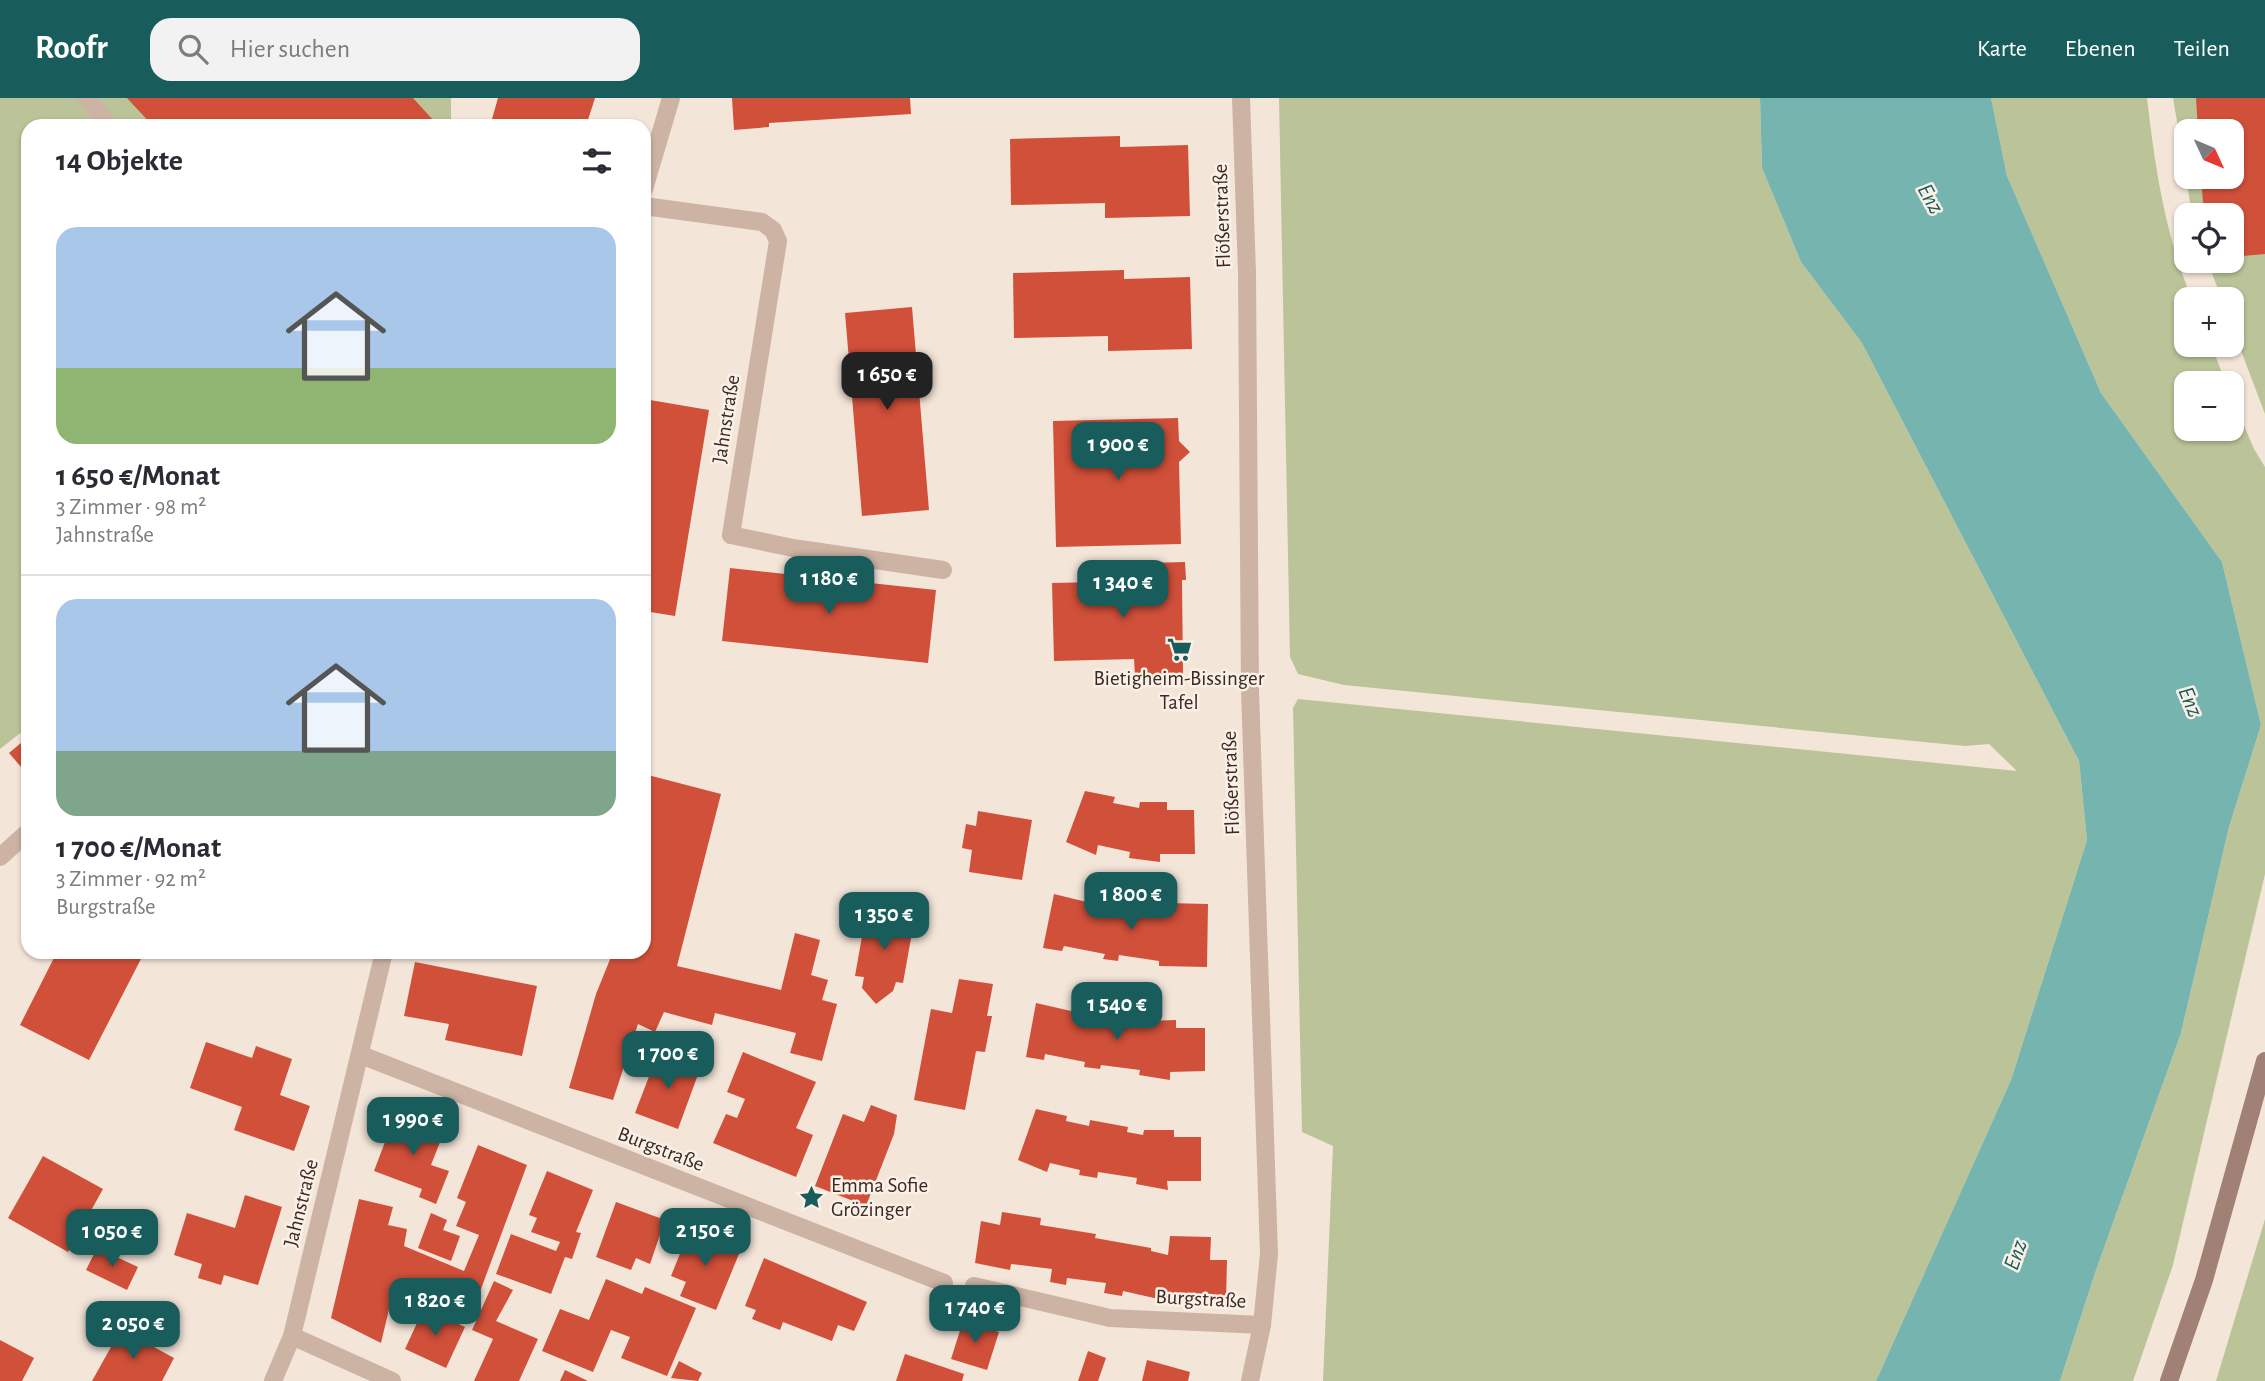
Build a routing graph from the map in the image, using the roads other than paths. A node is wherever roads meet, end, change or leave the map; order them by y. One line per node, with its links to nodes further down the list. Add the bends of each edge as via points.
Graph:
1 (86, 98): 4 (street)
2 (671, 98): 5 (street)
3 (1241, 98): 15 (street, Flößerstraße, via 1250,691 1269,1254)
4 (104, 119)
5 (651, 165)
6 (651, 207): 7 (street, Jahnstraße, via 762,222 778,241 731,535)
7 (943, 570)
8 (21, 838): 9 (street)
9 (0, 857)
10 (382, 959): 11 (street, Jahnstraße)
11 (361, 1055): 13 (street, Burgstraße); 16 (street, Jahnstraße)
12 (2265, 1061): 20 (main road, via 2204,1280)
13 (944, 1283)
14 (974, 1286): 15 (street, Burgstraße, via 1110,1318)
15 (1262, 1325): 19 (street, Flößerstraße)
16 (292, 1336): 17 (street, Jahnstraße); 18 (street)
17 (273, 1381)
18 (392, 1381)
19 (1250, 1381)
20 (2169, 1381)

